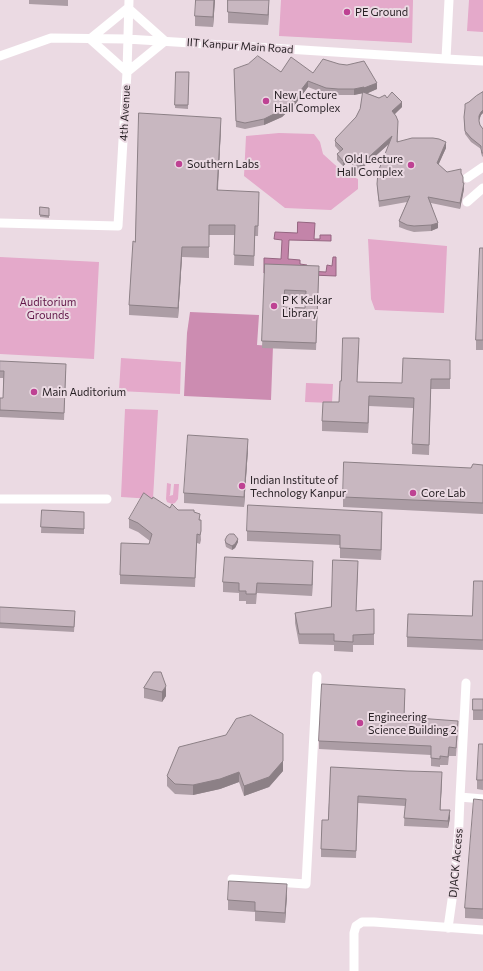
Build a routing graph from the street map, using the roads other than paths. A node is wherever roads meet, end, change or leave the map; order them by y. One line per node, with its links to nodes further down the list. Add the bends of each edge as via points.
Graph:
1 (449, 0): 7 (street)
2 (128, 4): 3 (street); 4 (street, 4th Avenue); 5 (street)
3 (90, 39): 4 (street, IIT Kanpur Main Road); 6 (street, IIT Kanpur Main Road, via 51,38); 9 (street)
4 (127, 39): 5 (street, IIT Kanpur Main Road); 9 (street, 4th Avenue)
5 (165, 41): 7 (street, IIT Kanpur Main Road); 9 (street)
6 (0, 56)
7 (446, 59): 8 (street, IIT Kanpur Main Road)
8 (483, 61)
9 (127, 72): 14 (street, 4th Avenue, via 118,226)
10 (483, 167): 11 (street)
11 (467, 178)
12 (483, 188): 13 (street)
13 (467, 202)
14 (0, 223)
15 (0, 499): 16 (street)
16 (107, 499)
17 (317, 676): 21 (street, via 306,884)
18 (466, 683): 19 (street, DJACK Access)
19 (460, 797): 20 (street); 22 (street, DJACK Access, via 459,838)
20 (483, 799)
21 (232, 879)
22 (448, 928): 23 (street); 24 (street, via 362,922 356,926 354,933)
23 (483, 930)
24 (354, 971)

